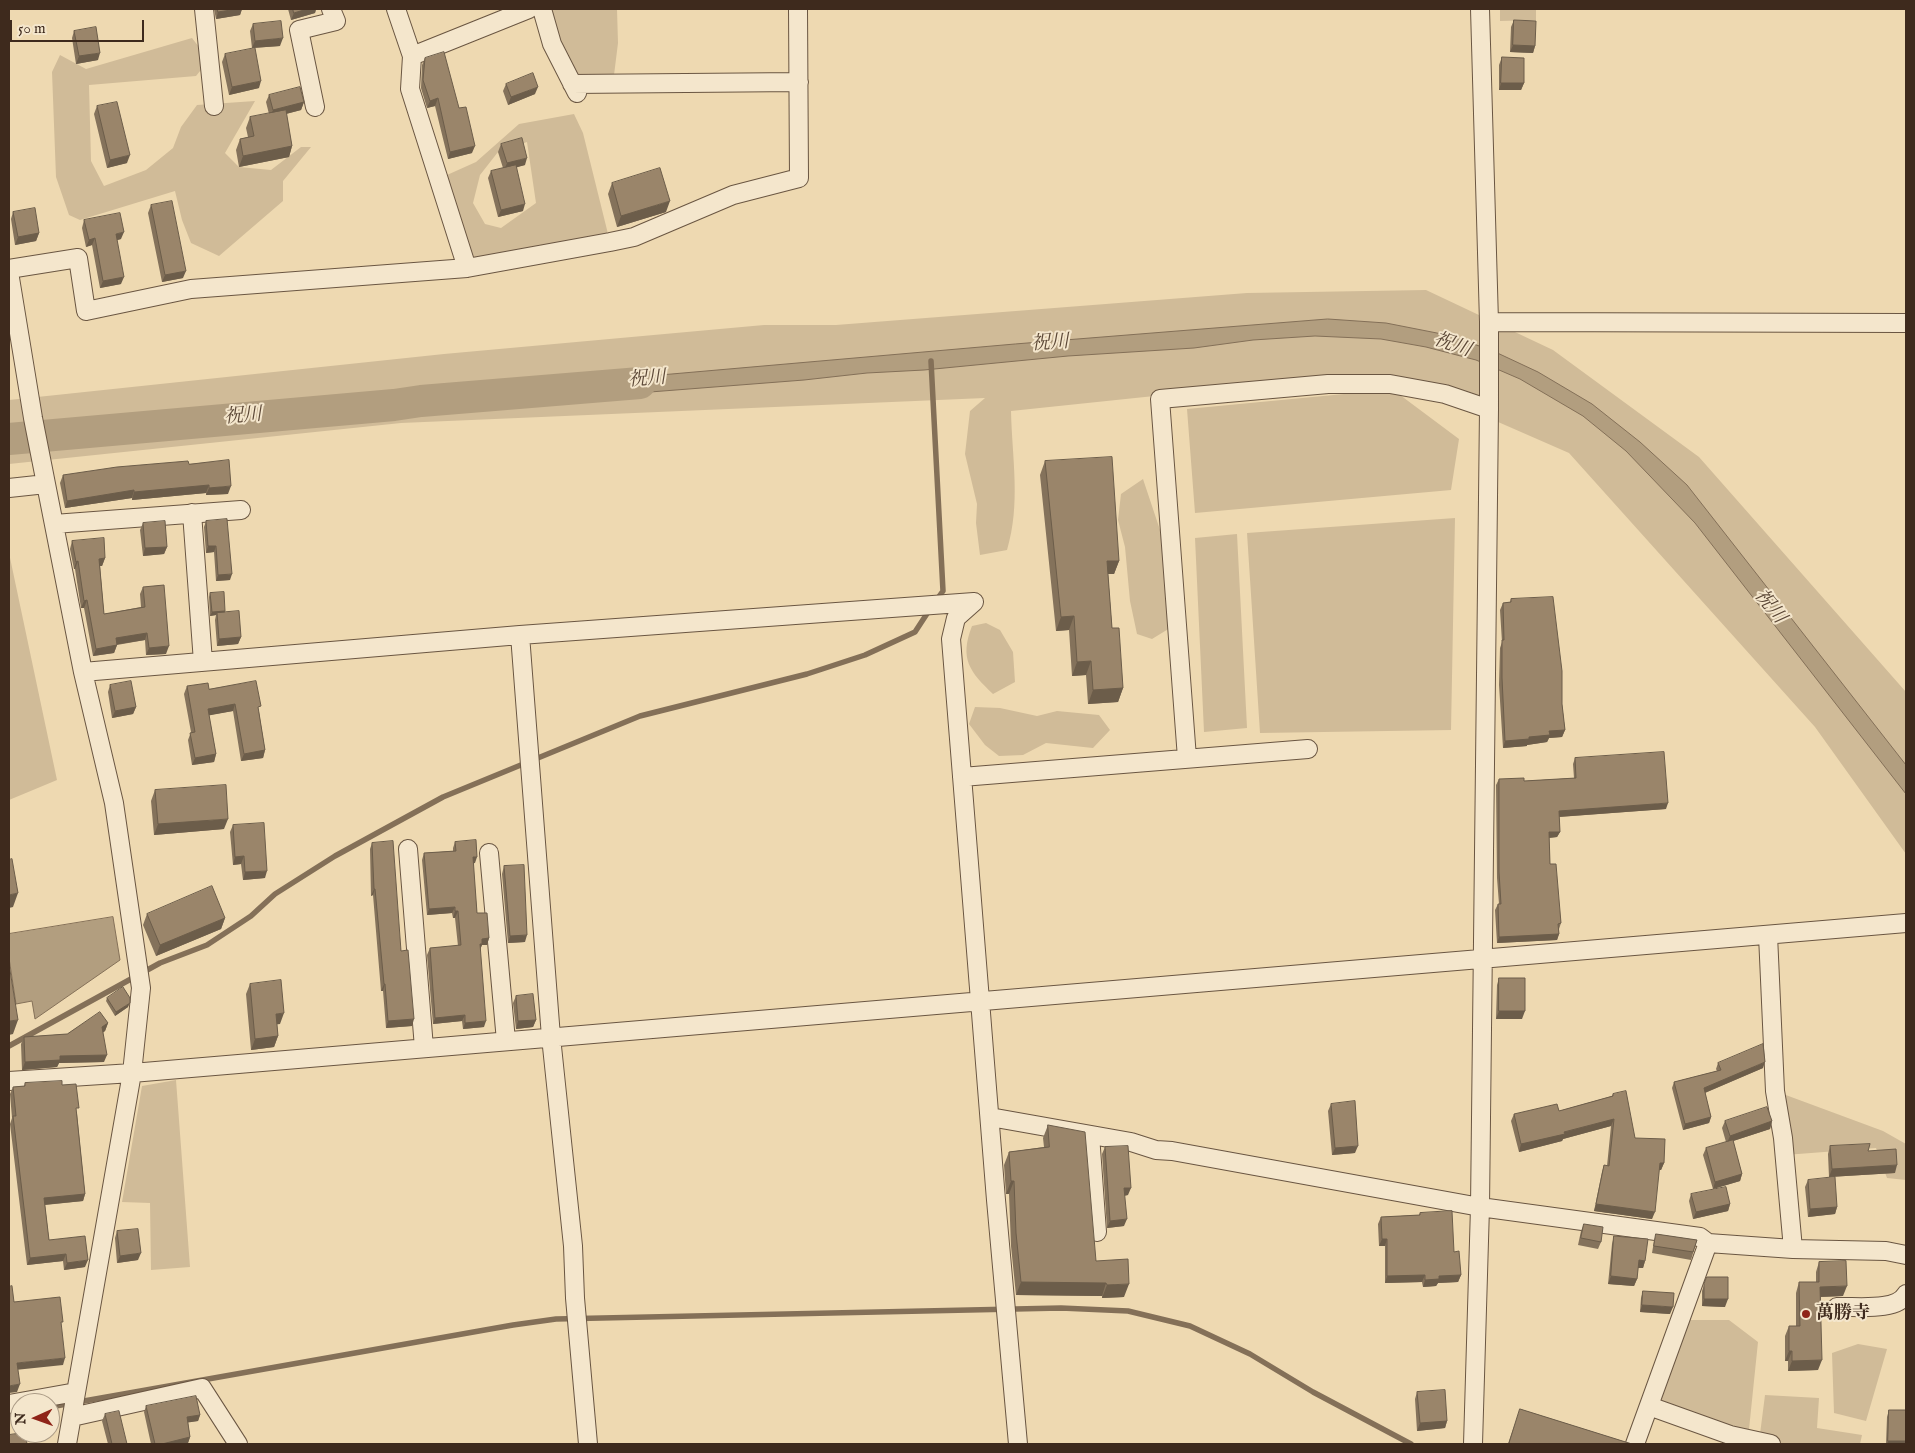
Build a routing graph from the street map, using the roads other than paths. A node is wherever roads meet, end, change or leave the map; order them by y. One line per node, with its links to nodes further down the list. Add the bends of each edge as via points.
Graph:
1 (204, 9): 10 (street)
2 (331, 9): 11 (street, via 336,21 299,30)
3 (396, 9): 8 (street)
4 (529, 9): 8 (street)
5 (542, 9): 9 (street, via 552,44 575,88)
6 (798, 9): 9 (street)
7 (1480, 9): 14 (street)
8 (412, 56): 12 (street, via 410,89)
9 (799, 82): 12 (street, via 799,178 733,195 634,237)
10 (214, 106)
11 (315, 107)
12 (467, 268): 13 (street, via 191,289 86,311 78,258)
13 (9, 271): 17 (street)
14 (1488, 322): 15 (street); 16 (street)
15 (1906, 323)
16 (1489, 409): 26 (street, via 1445,394 1390,384 1328,384 1160,399); 32 (street)
17 (46, 484): 18 (street); 21 (street)
18 (9, 488)
19 (241, 510): 20 (street)
20 (192, 513): 21 (street); 23 (street)
21 (54, 524): 24 (street)
22 (520, 635): 23 (street); 27 (street, via 974,602 956,618 950,639); 34 (street)
23 (204, 662): 24 (street)
24 (83, 672): 37 (street, via 114,803 141,988)
25 (1308, 749): 26 (street)
26 (1187, 758): 27 (street)
27 (962, 777): 33 (street)
28 (408, 849): 36 (street)
29 (489, 853): 35 (street)
30 (1906, 923): 31 (street)
31 (1768, 935): 32 (street); 44 (street, via 1775,1091)
32 (1483, 959): 33 (street); 41 (street)
33 (980, 1001): 34 (street); 39 (street)
34 (551, 1037): 35 (street); 54 (street, via 573,1246)
35 (506, 1041): 36 (street)
36 (424, 1048): 37 (street)
37 (132, 1073): 38 (street); 48 (street)
38 (9, 1081)
39 (990, 1117): 40 (street); 55 (street)
40 (1090, 1135): 41 (street, via 1156,1150); 42 (street)
41 (1480, 1207): 43 (street, via 1700,1237); 56 (street)
42 (1097, 1232)
43 (1708, 1244): 44 (street); 50 (street)
44 (1794, 1249): 45 (street, via 1886,1251)
45 (1906, 1255)
46 (1906, 1294): 47 (street, via 1903,1300 1890,1306)
47 (1837, 1306)
48 (76, 1392): 49 (street); 51 (street)
49 (9, 1404)
50 (1649, 1406): 57 (street); 58 (street, via 1730,1435)
51 (72, 1417): 52 (street); 53 (street, via 202,1388)
52 (67, 1444)
53 (238, 1444)
54 (588, 1444)
55 (1018, 1444)
56 (1473, 1444)
57 (1635, 1444)
58 (1771, 1444)

